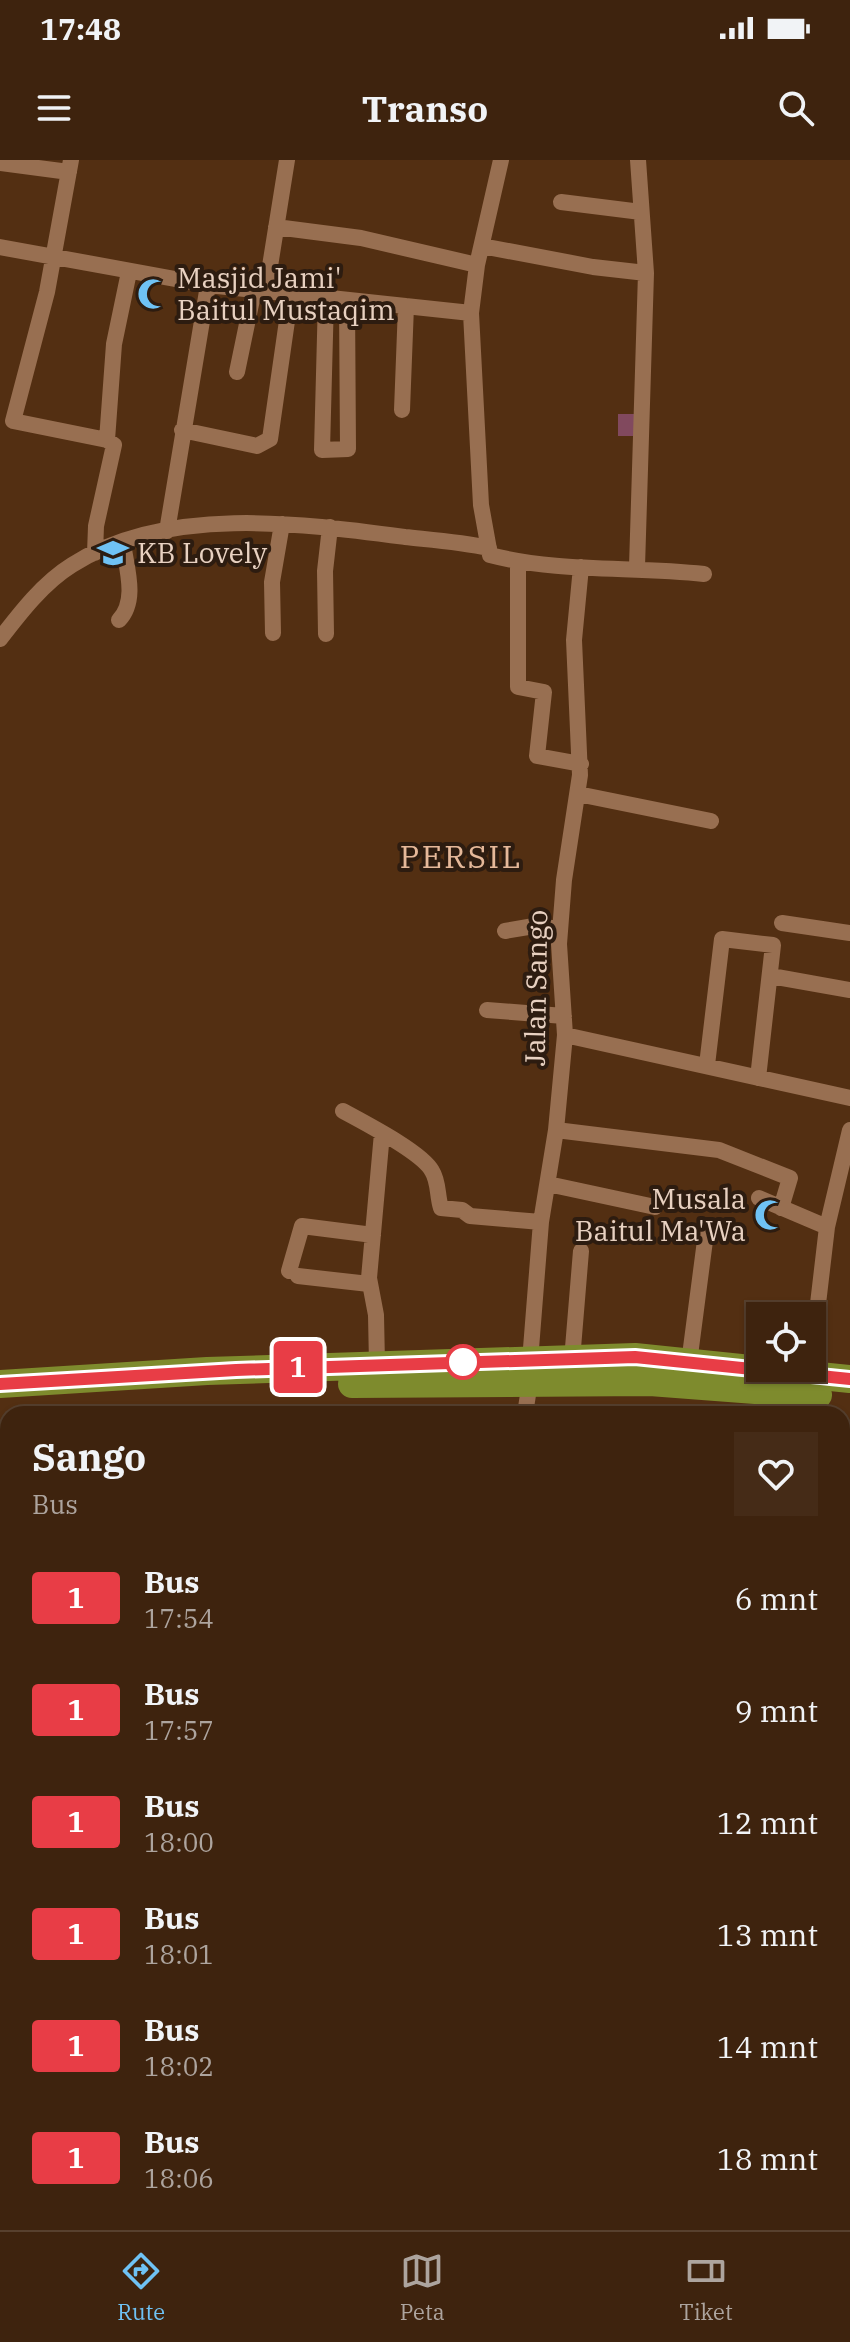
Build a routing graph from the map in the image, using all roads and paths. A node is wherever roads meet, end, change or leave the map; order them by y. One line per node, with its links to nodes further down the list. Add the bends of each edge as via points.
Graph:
1 (287, 160): 8 (street)
2 (501, 160): 9 (street)
3 (638, 160): 7 (street)
4 (0, 163): 5 (street)
5 (70, 166): 11 (street)
6 (561, 202): 7 (street)
7 (641, 212): 14 (street)
8 (276, 227): 12 (street, via 361,238); 16 (street)
9 (482, 246): 12 (street); 14 (street)
10 (0, 247): 11 (street)
11 (51, 255): 13 (street); 24 (street, via 47,292)
12 (477, 265): 21 (street)
13 (129, 272): 15 (street); 26 (street, via 114,344)
14 (646, 273): 35 (street)
15 (208, 285): 16 (street); 25 (street)
16 (260, 290): 17 (street); 22 (street)
17 (291, 293): 18 (street); 25 (street, via 270,439 257,446)
18 (326, 298): 19 (street); 19 (street, via 321,448 348,449)
19 (347, 301): 20 (street)
20 (406, 306): 21 (street); 23 (street)
21 (471, 313): 31 (street, via 481,505)
22 (237, 372)
23 (402, 410)
24 (6, 420): 26 (street)
25 (182, 430): 29 (street)
26 (107, 440): 32 (street, via 115,449 96,526)
27 (282, 524): 28 (street); 29 (street, via 235,522); 38 (street, via 272,582)
28 (330, 527): 31 (street); 39 (street)
29 (167, 531): 30 (street)
30 (123, 543): 32 (street); 37 (street, via 130,594)
31 (490, 552): 33 (street)
32 (95, 553): 40 (street, via 61,573)
33 (518, 561): 34 (street); 41 (street, via 518,687 544,694 537,756)
34 (581, 567): 35 (street); 41 (street, Jalan Sango, via 574,640)
35 (637, 567): 36 (street)
36 (704, 574)
37 (119, 620)
38 (273, 633)
39 (326, 634)
40 (0, 639)
41 (581, 764): 42 (street, Jalan Sango)
42 (578, 794): 43 (street); 45 (street, Jalan Sango)
43 (711, 821)
44 (782, 923): 47 (street)
45 (560, 929): 46 (street); 51 (street, Jalan Sango)
46 (505, 931)
47 (850, 933)
48 (771, 976): 49 (street); 53 (street, via 773,945 722,938); 54 (street)
49 (850, 990)
50 (487, 1010): 51 (street)
51 (564, 1016): 52 (street, Jalan Sango)
52 (565, 1035): 53 (street); 57 (street, Jalan Sango)
53 (707, 1065): 54 (street)
54 (758, 1078): 55 (street)
55 (850, 1098)
56 (343, 1111): 59 (street)
57 (556, 1130): 60 (street, Jalan Sango); 63 (street, via 719,1150 790,1178)
58 (850, 1130): 65 (street)
59 (382, 1133): 64 (street, via 432,1170 441,1208); 67 (street)
60 (548, 1184): 62 (street); 64 (street, Jalan Sango)
61 (759, 1198): 63 (street)
62 (655, 1207)
63 (781, 1208): 65 (street)
64 (541, 1222): 76 (street, Jalan Sango)
65 (827, 1227): 70 (street)
66 (706, 1233): 72 (street)
67 (373, 1235): 69 (street); 69 (street, via 302,1226 293,1273)
68 (581, 1251): 71 (street)
69 (369, 1284): 73 (street)
70 (818, 1302)
71 (572, 1360): 72 (highway, via 635,1357); 76 (highway)
72 (689, 1363): 74 (highway)
73 (377, 1364): 76 (highway); 78 (highway)
74 (746, 1364)
75 (826, 1371): 77 (highway)
76 (530, 1372): 79 (highway); 80 (highway); 81 (street, Jalan Sango)
77 (850, 1379)
78 (0, 1384)
79 (850, 1397)
80 (0, 1401)
81 (526, 1406)

